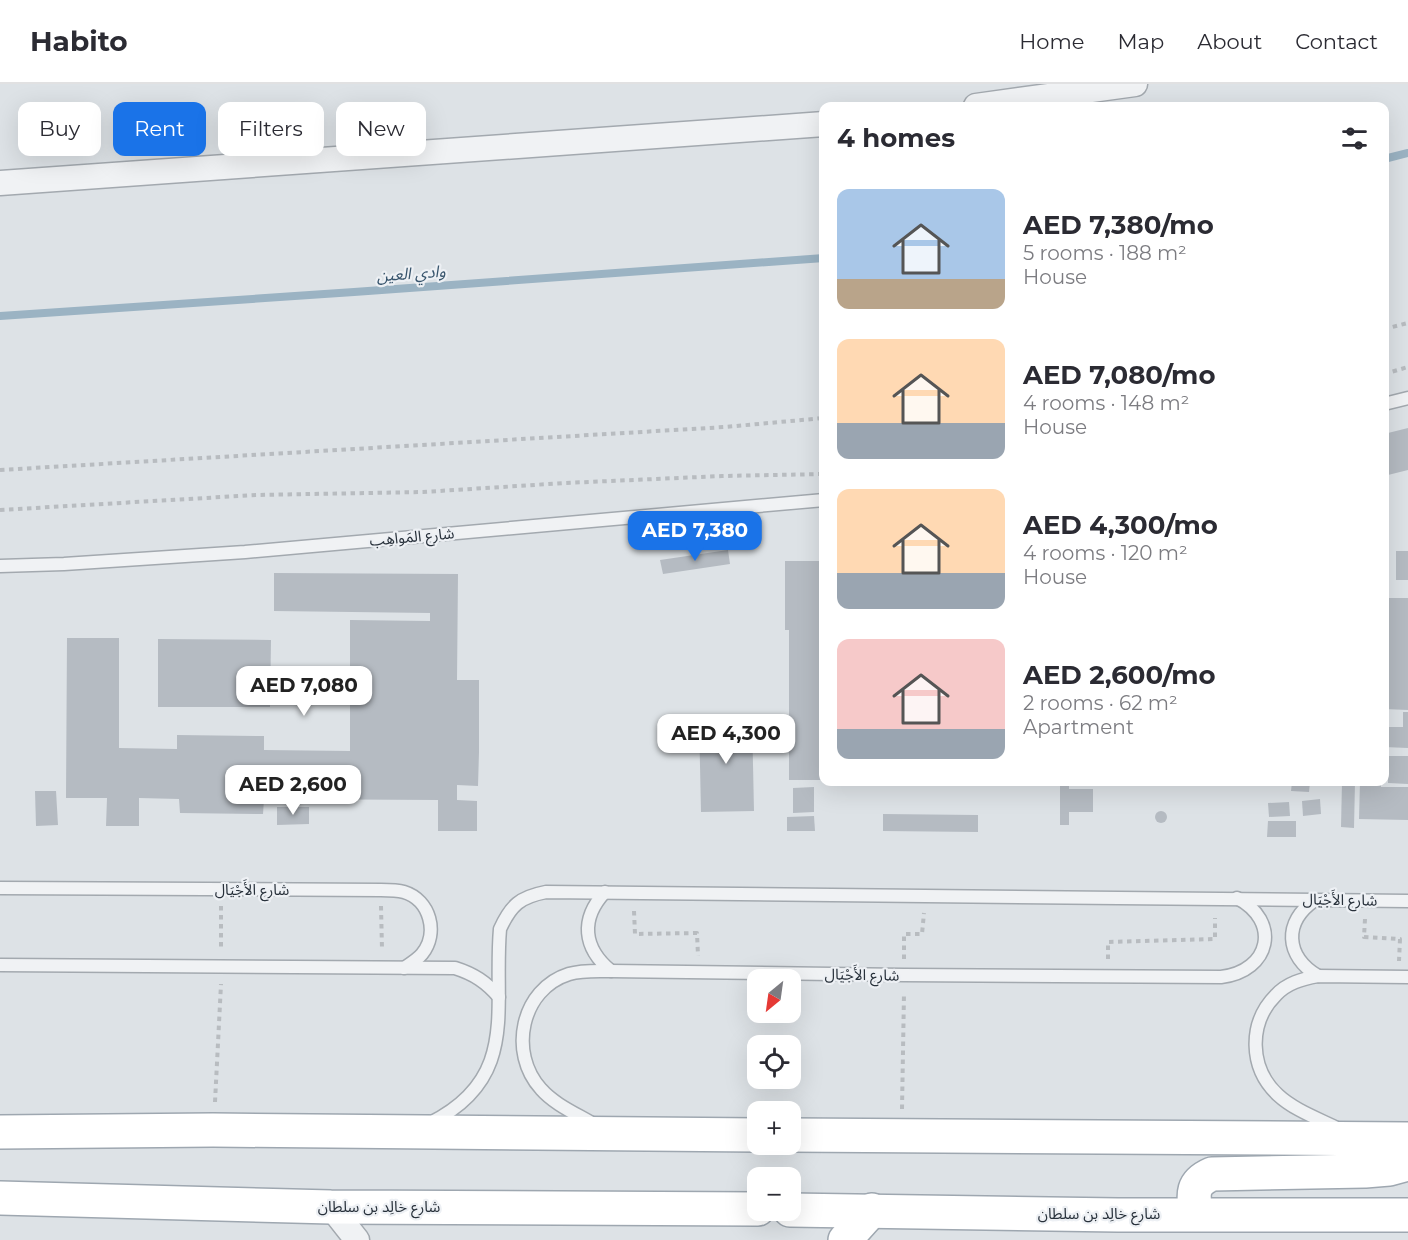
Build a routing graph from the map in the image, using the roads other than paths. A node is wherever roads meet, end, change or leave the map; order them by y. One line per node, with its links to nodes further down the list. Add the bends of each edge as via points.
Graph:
1 (1135, 84): 2 (street)
2 (1005, 102)
3 (819, 124): 4 (street)
4 (0, 183)
5 (1408, 398): 6 (lane)
6 (1389, 403)
7 (819, 500): 8 (lane, شارع المَواهِب, via 245,552)
8 (0, 567)
9 (0, 888): 15 (lane, شارع الأَجْيَال, via 406,893 425,908 431,932 422,954)
10 (605, 892): 11 (lane, شارع الأَجْيَال); 16 (lane, via 590,914 588,927 593,952); 19 (lane, شارع الأَجْيَال, via 546,891 517,903 506,914 500,929)
11 (1236, 897): 12 (lane, شارع الأَجْيَال); 16 (lane, شارع الأَجْيَال, via 1259,915 1264,944 1250,968 1221,977)
12 (1315, 900): 13 (lane, شارع الأَجْيَال); 17 (lane, via 1296,919 1292,932 1297,958)
13 (1408, 901)
14 (0, 965): 15 (lane)
15 (404, 968): 19 (lane, via 455,968 487,984)
16 (611, 971): 21 (lane, شارع الأَجْيَال, via 584,971 552,982 530,1008 522,1042 530,1075 541,1089 560,1105)
17 (1318, 976): 18 (lane); 25 (lane, via 1292,983 1265,1008 1257,1026 1258,1064 1279,1096)
18 (1403, 977)
19 (498, 997): 20 (lane, شارع الأَجْيَال, via 495,1050 481,1082 458,1107)
20 (408, 1133): 21 (main road); 22 (main road, via 213,1130)
21 (609, 1133): 23 (main road)
22 (6, 1135)
23 (747, 1135)
24 (801, 1135): 25 (main road)
25 (1356, 1138): 26 (main road)
26 (1408, 1139)
27 (1408, 1164): 33 (main road, via 1365,1171 1212,1174 1197,1183)
28 (0, 1198): 29 (main road, شارع خالِد بن سلطان)
29 (331, 1207): 30 (main road, شارع خالِد بن سلطان); 35 (street)
30 (747, 1209)
31 (801, 1209): 32 (main road, شارع خالِد بن سلطان)
32 (872, 1210): 33 (main road, شارع خالِد بن سلطان); 36 (main road)
33 (1197, 1214): 34 (main road, شارع خالِد بن سلطان)
34 (1408, 1215)
35 (357, 1240)
36 (845, 1240)

